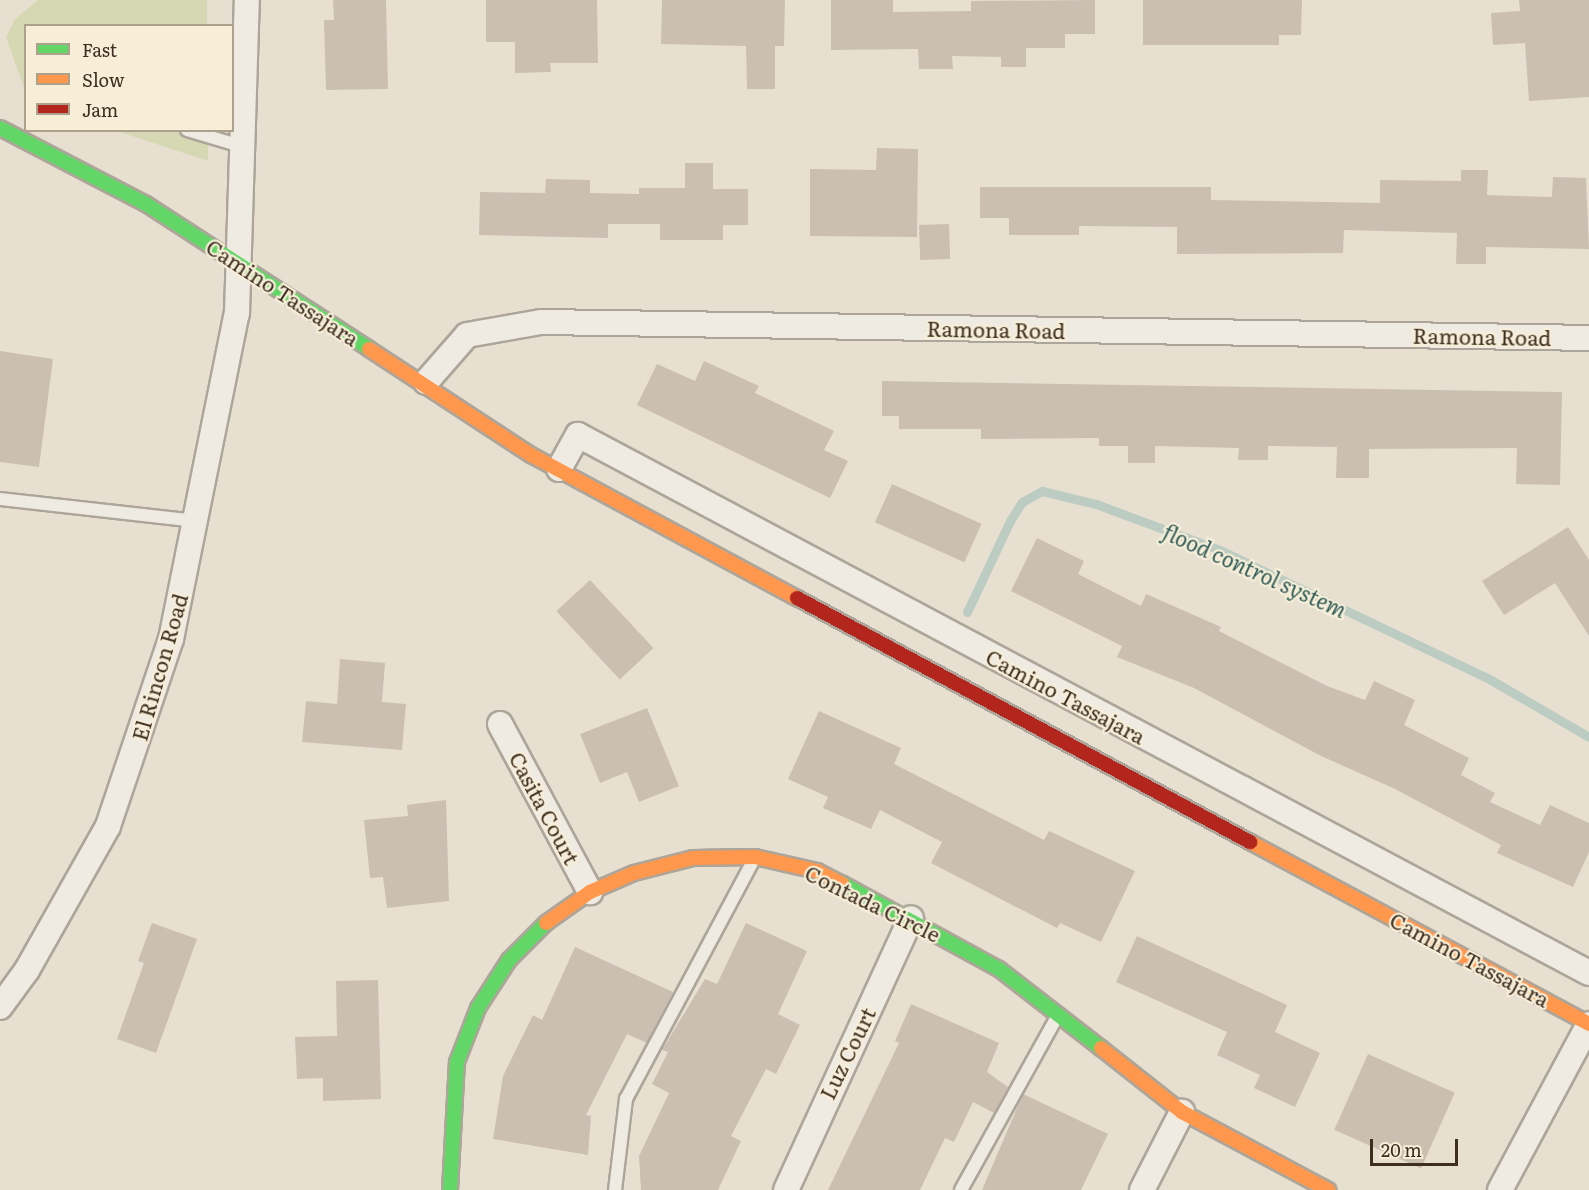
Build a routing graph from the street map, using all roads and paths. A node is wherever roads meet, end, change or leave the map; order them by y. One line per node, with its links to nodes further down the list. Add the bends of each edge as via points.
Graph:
1 (247, 0): 4 (street, El Rincon Road)
2 (0, 128): 5 (street, Camino Tassajara, via 146,204)
3 (194, 132): 4 (lane)
4 (241, 146): 5 (street, El Rincon Road)
5 (235, 261): 7 (street, Camino Tassajara); 10 (street, El Rincon Road, via 237,313)
6 (1589, 338): 7 (street, Ramona Road, via 541,322 467,335)
7 (426, 382): 8 (street, Camino Tassajara)
8 (559, 469): 15 (street, Camino Tassajara, via 578,435); 18 (street, Camino Tassajara)
9 (0, 499): 10 (lane)
10 (195, 521): 16 (street, El Rincon Road, via 171,639 108,826 27,970)
11 (501, 724): 13 (street, Casita Court)
12 (755, 857): 13 (street, Contada Circle, via 693,858 634,873); 14 (street, Contada Circle, via 817,871); 22 (lane, via 626,1099)
13 (590, 892): 21 (street, Contada Circle, via 546,923 509,960 465,1035 452,1095)
14 (912, 918): 17 (street, Contada Circle, via 999,969); 23 (street, Luz Court)
15 (1589, 973)
16 (0, 1007)
17 (1058, 1014): 19 (street, Contada Circle); 24 (lane)
18 (1589, 1024): 26 (street)
19 (1182, 1112): 20 (street, Contada Circle); 25 (street)
20 (1321, 1188)
21 (450, 1190)
22 (615, 1190)
23 (786, 1190)
24 (961, 1190)
25 (1142, 1190)
26 (1500, 1190)

